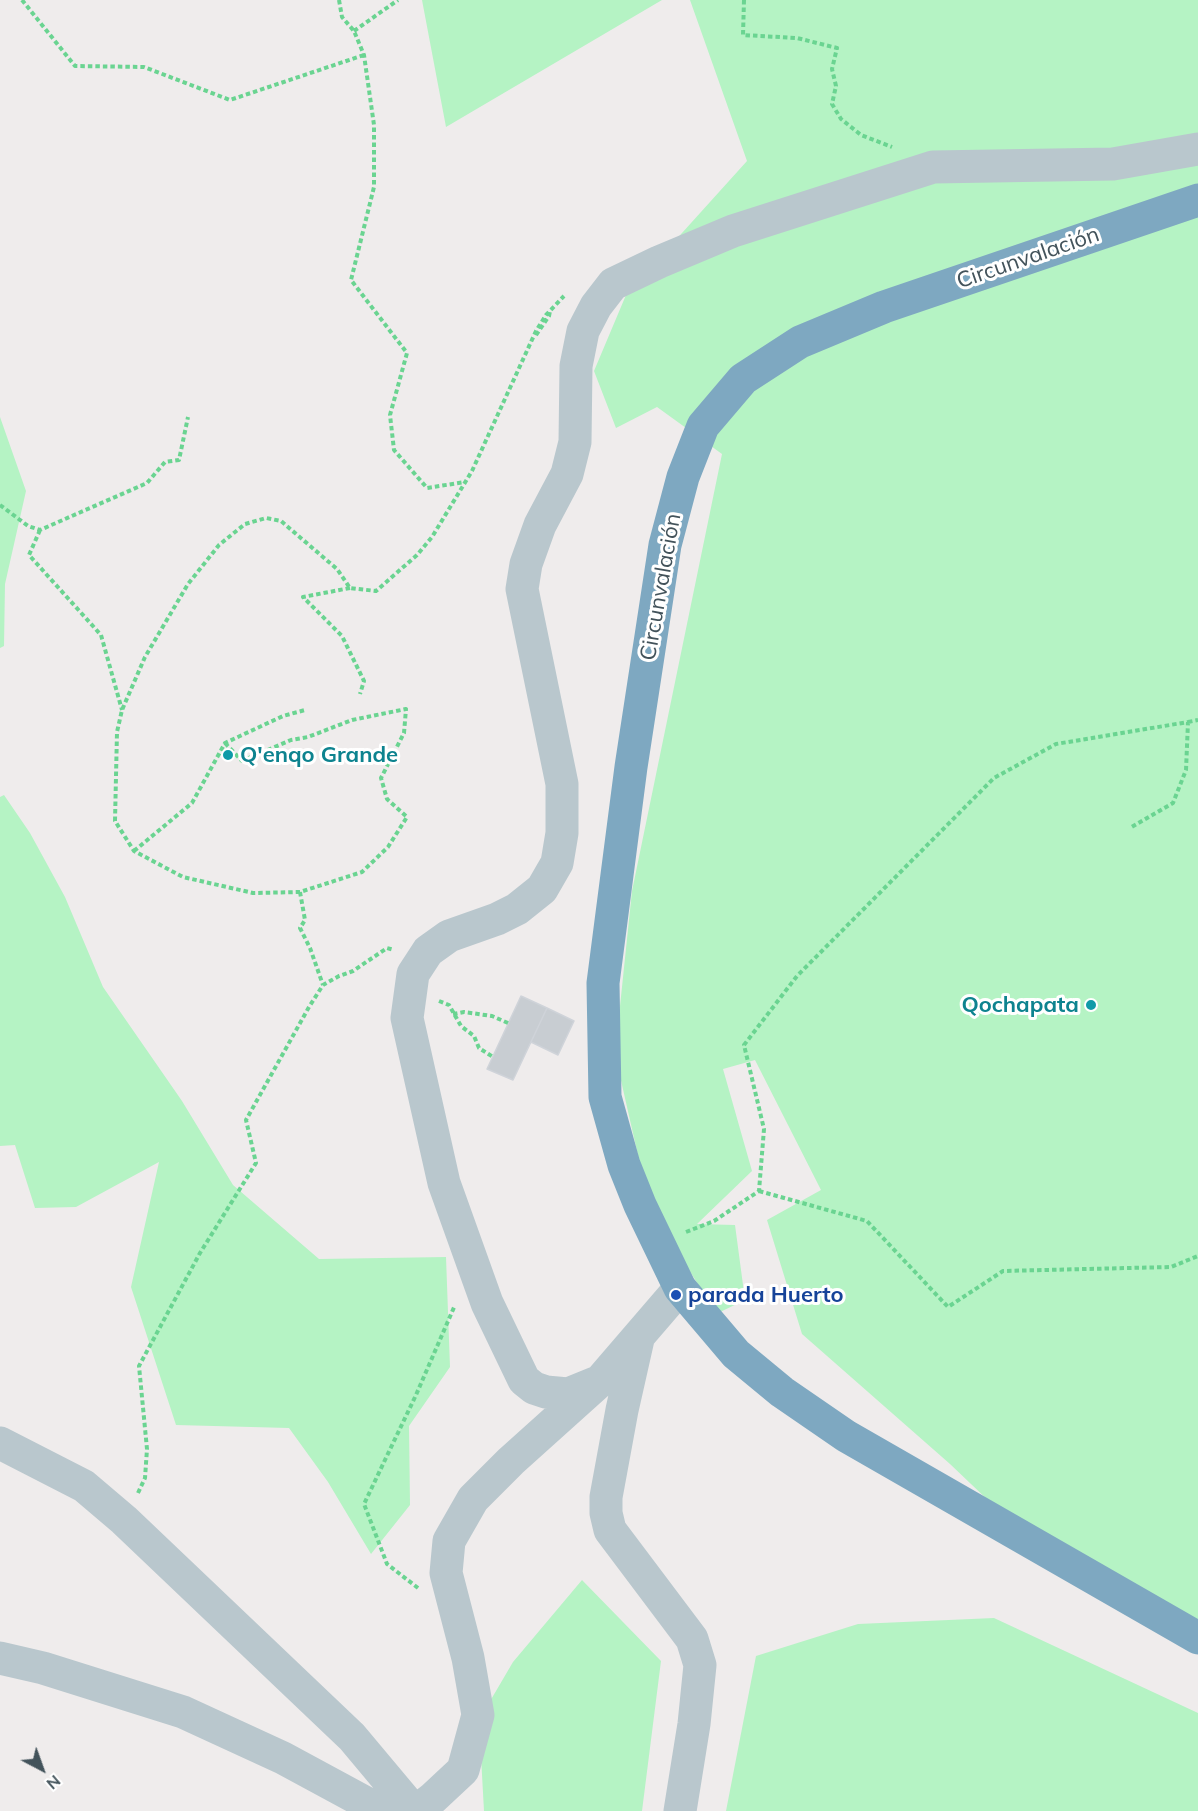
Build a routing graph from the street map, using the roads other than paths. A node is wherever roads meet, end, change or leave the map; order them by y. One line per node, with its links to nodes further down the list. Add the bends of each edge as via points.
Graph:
1 (1198, 149): 5 (street, via 1113,164 933,167 733,231 613,284 583,331 576,366 575,442 567,474 529,554 522,589 562,784 562,833 557,863 542,889 517,909 449,936 428,951 413,974 407,1018 444,1183 487,1303 524,1380 540,1390 568,1394)
2 (1198, 200): 3 (highway, Circunvalación, via 884,307 800,342 743,378 703,426 683,477 665,545 603,983 605,1097 624,1165)
3 (680, 1288): 4 (street); 7 (highway, Circunvalación, via 736,1354 846,1436)
4 (639, 1336): 5 (street); 11 (street, via 621,1410 606,1513 610,1530 692,1639 700,1665)
5 (600, 1381): 10 (street, via 473,1499 448,1541 446,1573 478,1715 463,1770)
6 (0, 1443): 10 (street, via 84,1486 124,1520 352,1737)
7 (1198, 1638)
8 (0, 1658): 9 (street, via 183,1712 283,1758)
9 (381, 1811)
10 (415, 1811)
11 (680, 1811)

